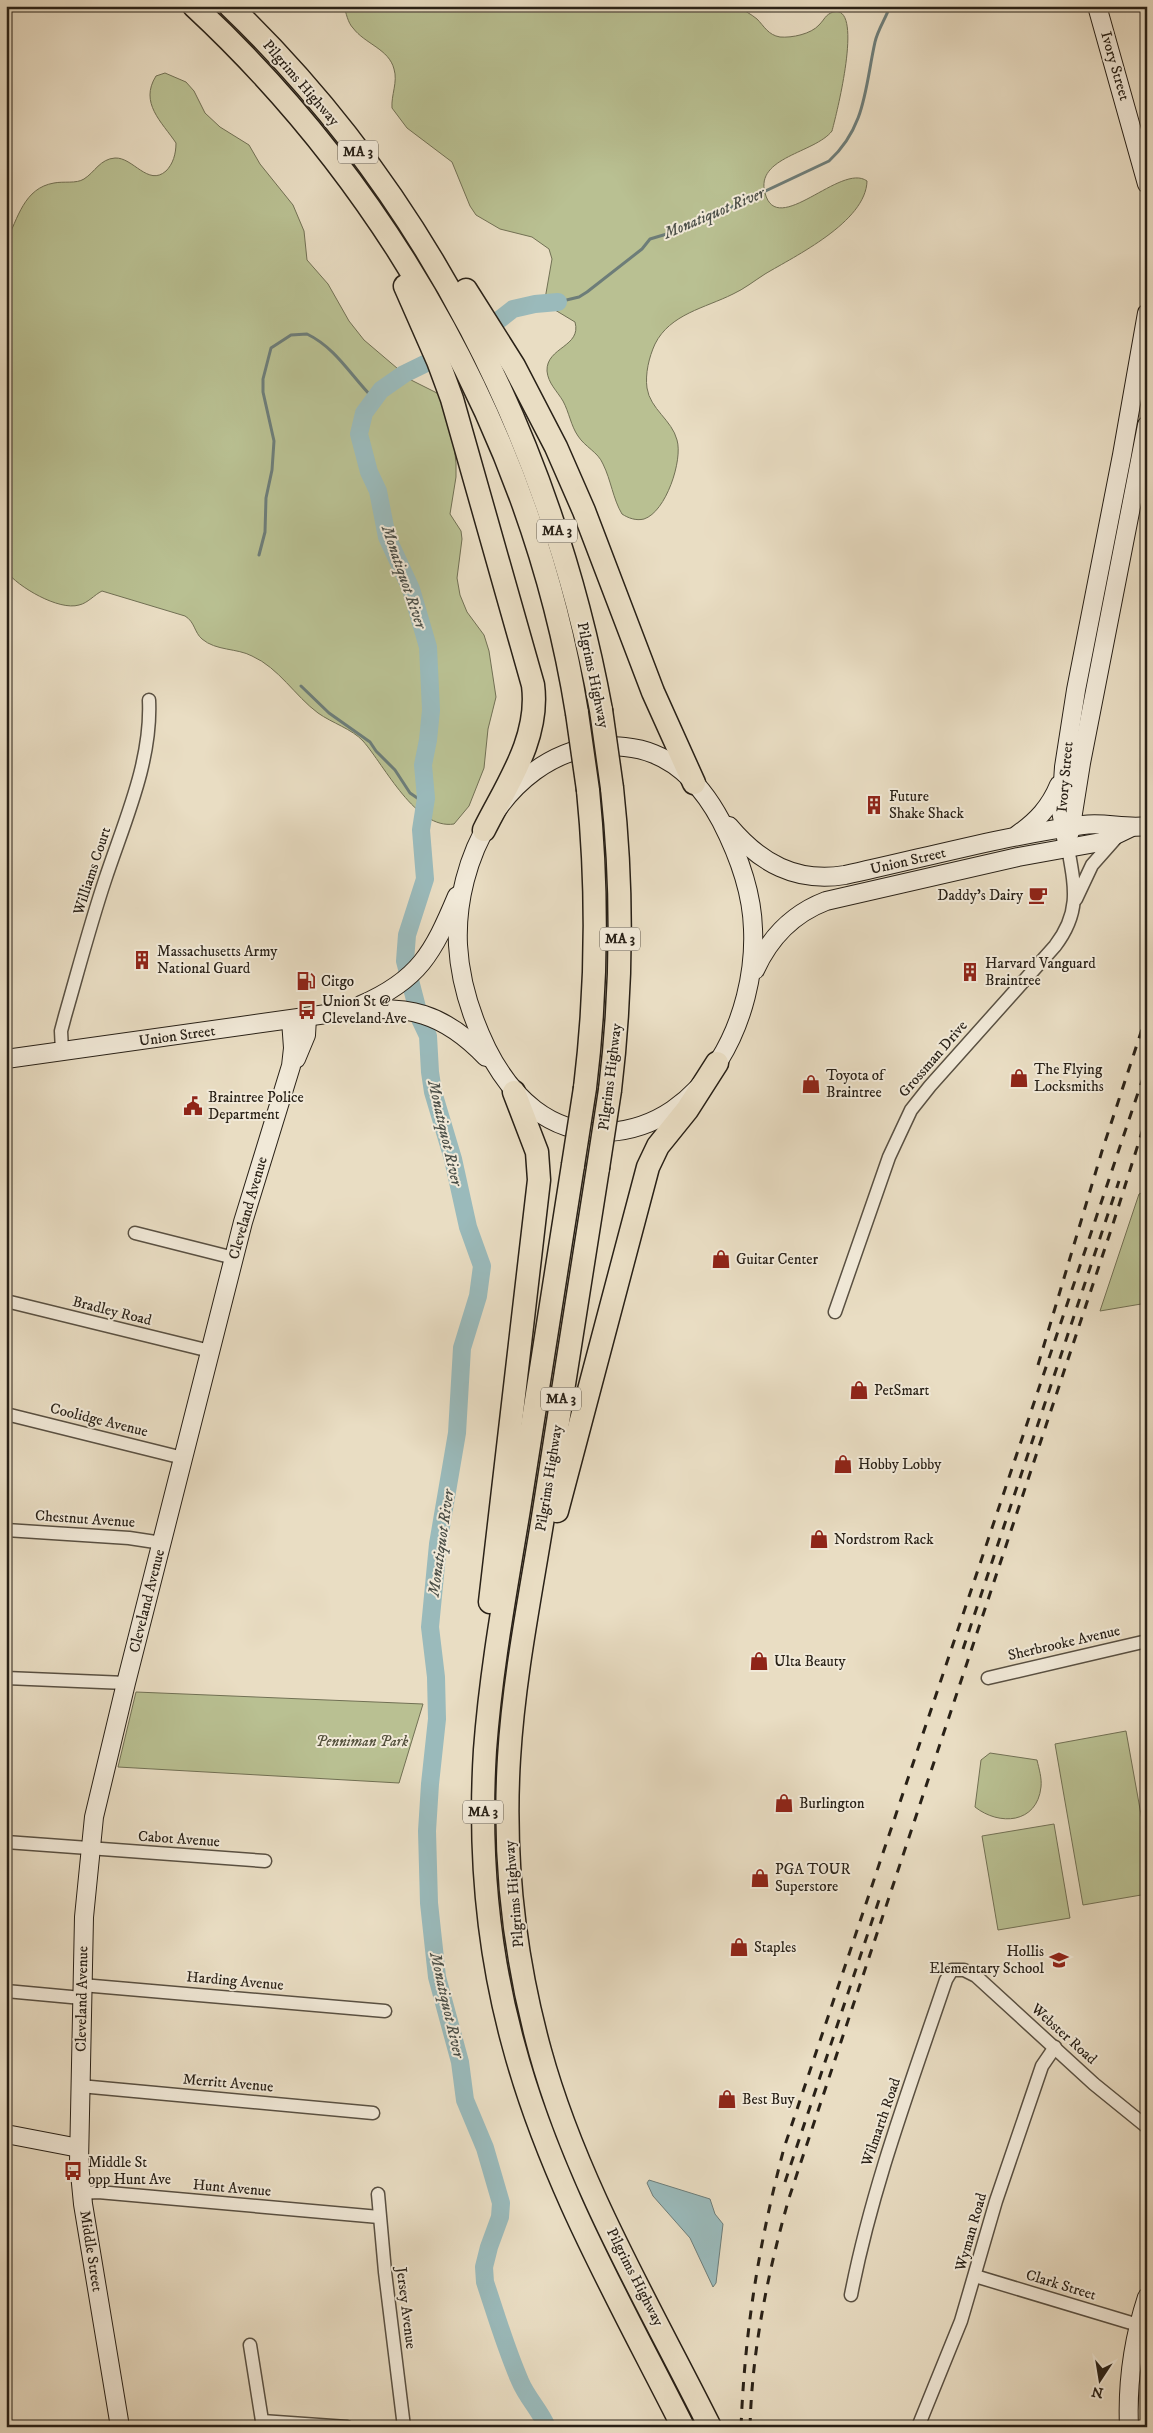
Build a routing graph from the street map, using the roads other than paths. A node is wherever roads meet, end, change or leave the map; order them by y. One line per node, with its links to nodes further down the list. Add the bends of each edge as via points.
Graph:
1 (194, 6): 6 (highway, Pilgrims Highway / MA 3, via 260,72 330,154)
2 (230, 6): 7 (highway, Pilgrims Highway / MA 3, via 294,73 341,129 471,312)
3 (1097, 6): 4 (street, Ivory Street)
4 (1147, 184)
5 (1147, 313): 9 (street, Ivory Street)
6 (436, 333): 17 (highway, via 447,384 534,700 529,739); 43 (highway, Pilgrims Highway / MA 3, bridge, via 466,373 510,474 541,560 577,713 593,844 595,934 585,1088 495,1663)
7 (496, 356): 13 (highway, via 531,397 564,464 653,692); 38 (highway, Pilgrims Highway / MA 3, bridge, via 551,514 580,611 601,710 612,788 620,933 618,1008 610,1090)
8 (1147, 425): 11 (street, Ivory Street)
9 (1087, 636): 11 (street, via 1090,626 1101,624); 12 (street, Ivory Street)
10 (149, 700): 25 (street, Williams Court, via 149,730 143,764 65,1016 61,1031)
11 (1088, 732): 15 (street, Ivory Street)
12 (1064, 767): 15 (street, Ivory Street, via 1061,811); 18 (street, via 1045,811)
13 (694, 783): 14 (street); 17 (street, via 670,762 644,750 608,746 574,750 543,765 525,779 506,798)
14 (711, 804): 18 (street, Union Street, via 763,859 785,871 808,877 845,876); 22 (street, via 735,851 751,906 753,949)
15 (1067, 827): 16 (street, Union Street, via 1104,823); 18 (street, Union Street); 19 (street, Ivory Street)
16 (1132, 829): 19 (street, Union Street, via 1101,842); 21 (street, via 1092,865)
17 (484, 830): 20 (street)
18 (1008, 839)
19 (1068, 848): 21 (street, Grossman Drive, via 1075,888); 22 (street, Union Street, via 843,896 809,908 770,942)
20 (469, 865): 23 (street, Union Street, via 450,912 414,974 394,989); 28 (street, via 459,921 461,969 475,1022)
21 (1074, 904): 32 (street, Grossman Drive, via 1067,929 1055,946 911,1110 889,1157)
22 (745, 999): 27 (street, Union Street, via 735,1030)
23 (348, 1010): 24 (street, Union Street); 28 (street, Union Street, via 396,1009 439,1019 472,1043)
24 (299, 1019): 25 (street, Union Street); 30 (street, Cleveland Avenue, via 291,1066 250,1194)
25 (62, 1051): 26 (street, Union Street)
26 (6, 1059)
27 (717, 1063): 28 (street, Union Street, via 695,1090 672,1109 646,1123 615,1131 562,1125 536,1112); 38 (highway, via 687,1110 658,1146 648,1167)
28 (508, 1085): 43 (highway, via 535,1144 539,1180 492,1588)
29 (135, 1233): 30 (street)
30 (234, 1258): 33 (street, Cleveland Avenue)
31 (6, 1302): 33 (street, Bradley Road)
32 (835, 1312)
33 (210, 1351): 35 (street, Cleveland Avenue)
34 (6, 1414): 35 (street, Coolidge Avenue)
35 (183, 1458): 37 (street, Cleveland Avenue)
36 (6, 1530): 37 (street, Chestnut Avenue)
37 (162, 1543): 42 (street, Cleveland Avenue)
38 (525, 1631): 71 (highway, Pilgrims Highway / MA 3, via 511,1740 508,1830 514,1922 530,2012 575,2152)
39 (1147, 1640): 41 (street, Sherbrooke Avenue)
40 (6, 1678): 42 (street)
41 (988, 1678)
42 (126, 1683): 45 (street, Cleveland Avenue, via 100,1791)
43 (485, 1748): 70 (highway, Pilgrims Highway / MA 3, via 483,1841 489,1915 504,2006 522,2076 567,2196)
44 (6, 1842): 45 (street, Cabot Avenue)
45 (90, 1849): 46 (street, Cabot Avenue); 49 (street, Cleveland Avenue)
46 (265, 1861)
47 (959, 1969): 51 (street, Webster Road, via 976,1976); 61 (street, Wilmarth Road, via 952,1970 948,1976 879,2181 862,2238)
48 (6, 1991): 49 (street, Harding Avenue)
49 (82, 1991): 50 (street, Harding Avenue); 52 (street, Cleveland Avenue)
50 (386, 2011)
51 (1054, 2047): 54 (street, Webster Road); 60 (street, Wyman Road, via 1042,2066 996,2201)
52 (80, 2086): 53 (street, Merritt Avenue); 56 (street, Cleveland Avenue)
53 (373, 2113)
54 (1147, 2126)
55 (6, 2134): 56 (street)
56 (79, 2148): 57 (street, Middle Street)
57 (82, 2193): 59 (street, Hunt Avenue); 67 (street, Middle Street)
58 (378, 2194): 59 (street, Jersey Avenue)
59 (379, 2217): 69 (street, Jersey Avenue)
60 (975, 2276): 63 (street, Clark Street); 72 (street, Wyman Road)
61 (851, 2295)
62 (1147, 2297): 63 (street)
63 (1138, 2325): 65 (street)
64 (250, 2345): 66 (street)
65 (1140, 2348): 73 (street, via 1128,2396)
66 (263, 2424): 68 (street)
67 (120, 2427)
68 (347, 2427)
69 (404, 2427)
70 (683, 2427)
71 (710, 2427)
72 (918, 2427)
73 (1129, 2427)

